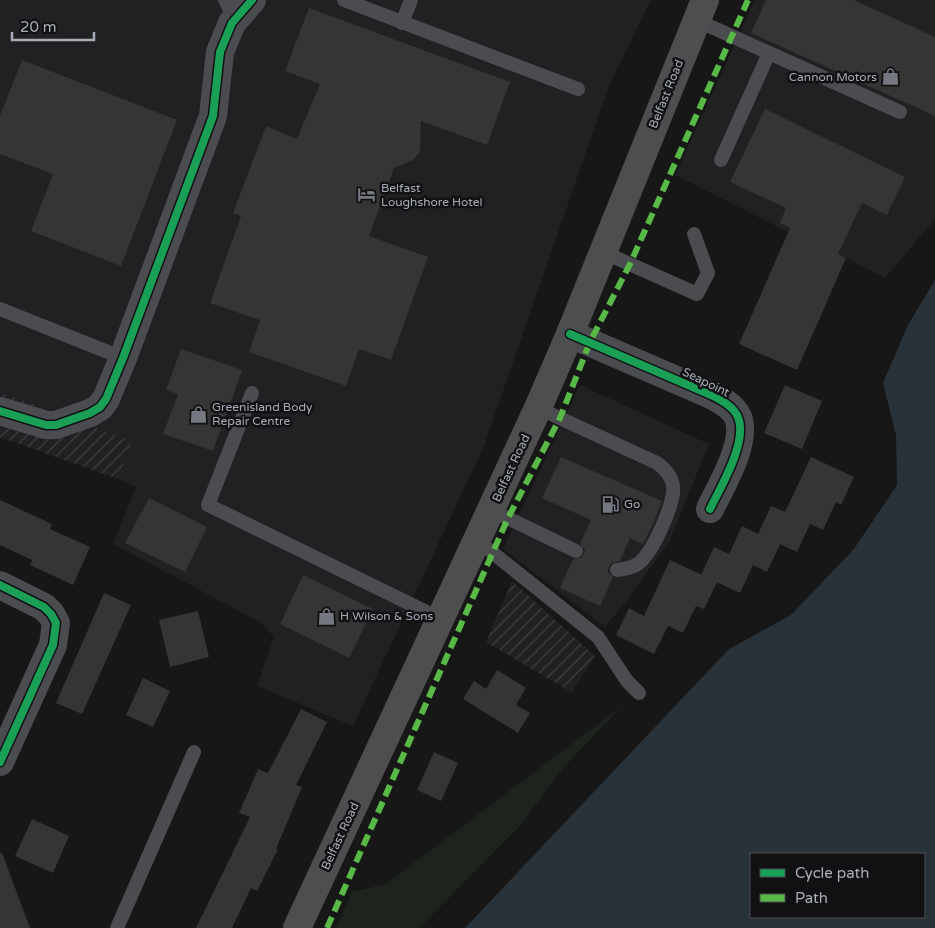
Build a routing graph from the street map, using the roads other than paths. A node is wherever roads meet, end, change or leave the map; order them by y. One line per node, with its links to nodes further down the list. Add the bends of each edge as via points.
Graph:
1 (252, 0): 5 (street)
2 (344, 0): 6 (lane)
3 (411, 0): 6 (lane)
4 (700, 10): 7 (lane); 12 (highway, Belfast Road)
5 (228, 11): 15 (street, via 213,116)
6 (402, 23): 8 (lane)
7 (769, 53): 9 (lane); 10 (lane)
8 (578, 89)
9 (900, 112)
10 (722, 160)
11 (694, 234): 12 (lane, via 708,273 697,294)
12 (603, 252): 14 (highway, Belfast Road)
13 (0, 309): 15 (lane)
14 (570, 334): 17 (highway, Belfast Road); 19 (street, Seapoint, via 711,395 734,412 740,428 738,442)
15 (123, 358): 18 (street, via 106,399 90,413 65,423 46,425)
16 (252, 393): 25 (lane, via 208,505)
17 (538, 408): 20 (highway, Belfast Road); 23 (lane, via 657,463 669,475 673,484 671,504 652,546 638,564)
18 (0, 411)
19 (710, 509)
20 (491, 510): 21 (highway, Belfast Road); 22 (lane)
21 (478, 541): 25 (highway, Belfast Road); 26 (lane, via 598,637 627,681)
22 (576, 551)
23 (617, 570)
24 (0, 586): 28 (street, via 44,607 56,623 52,645)
25 (441, 619): 30 (highway, Belfast Road)
26 (639, 693)
27 (194, 752): 29 (lane)
28 (0, 762)
29 (117, 928)
30 (297, 928)

